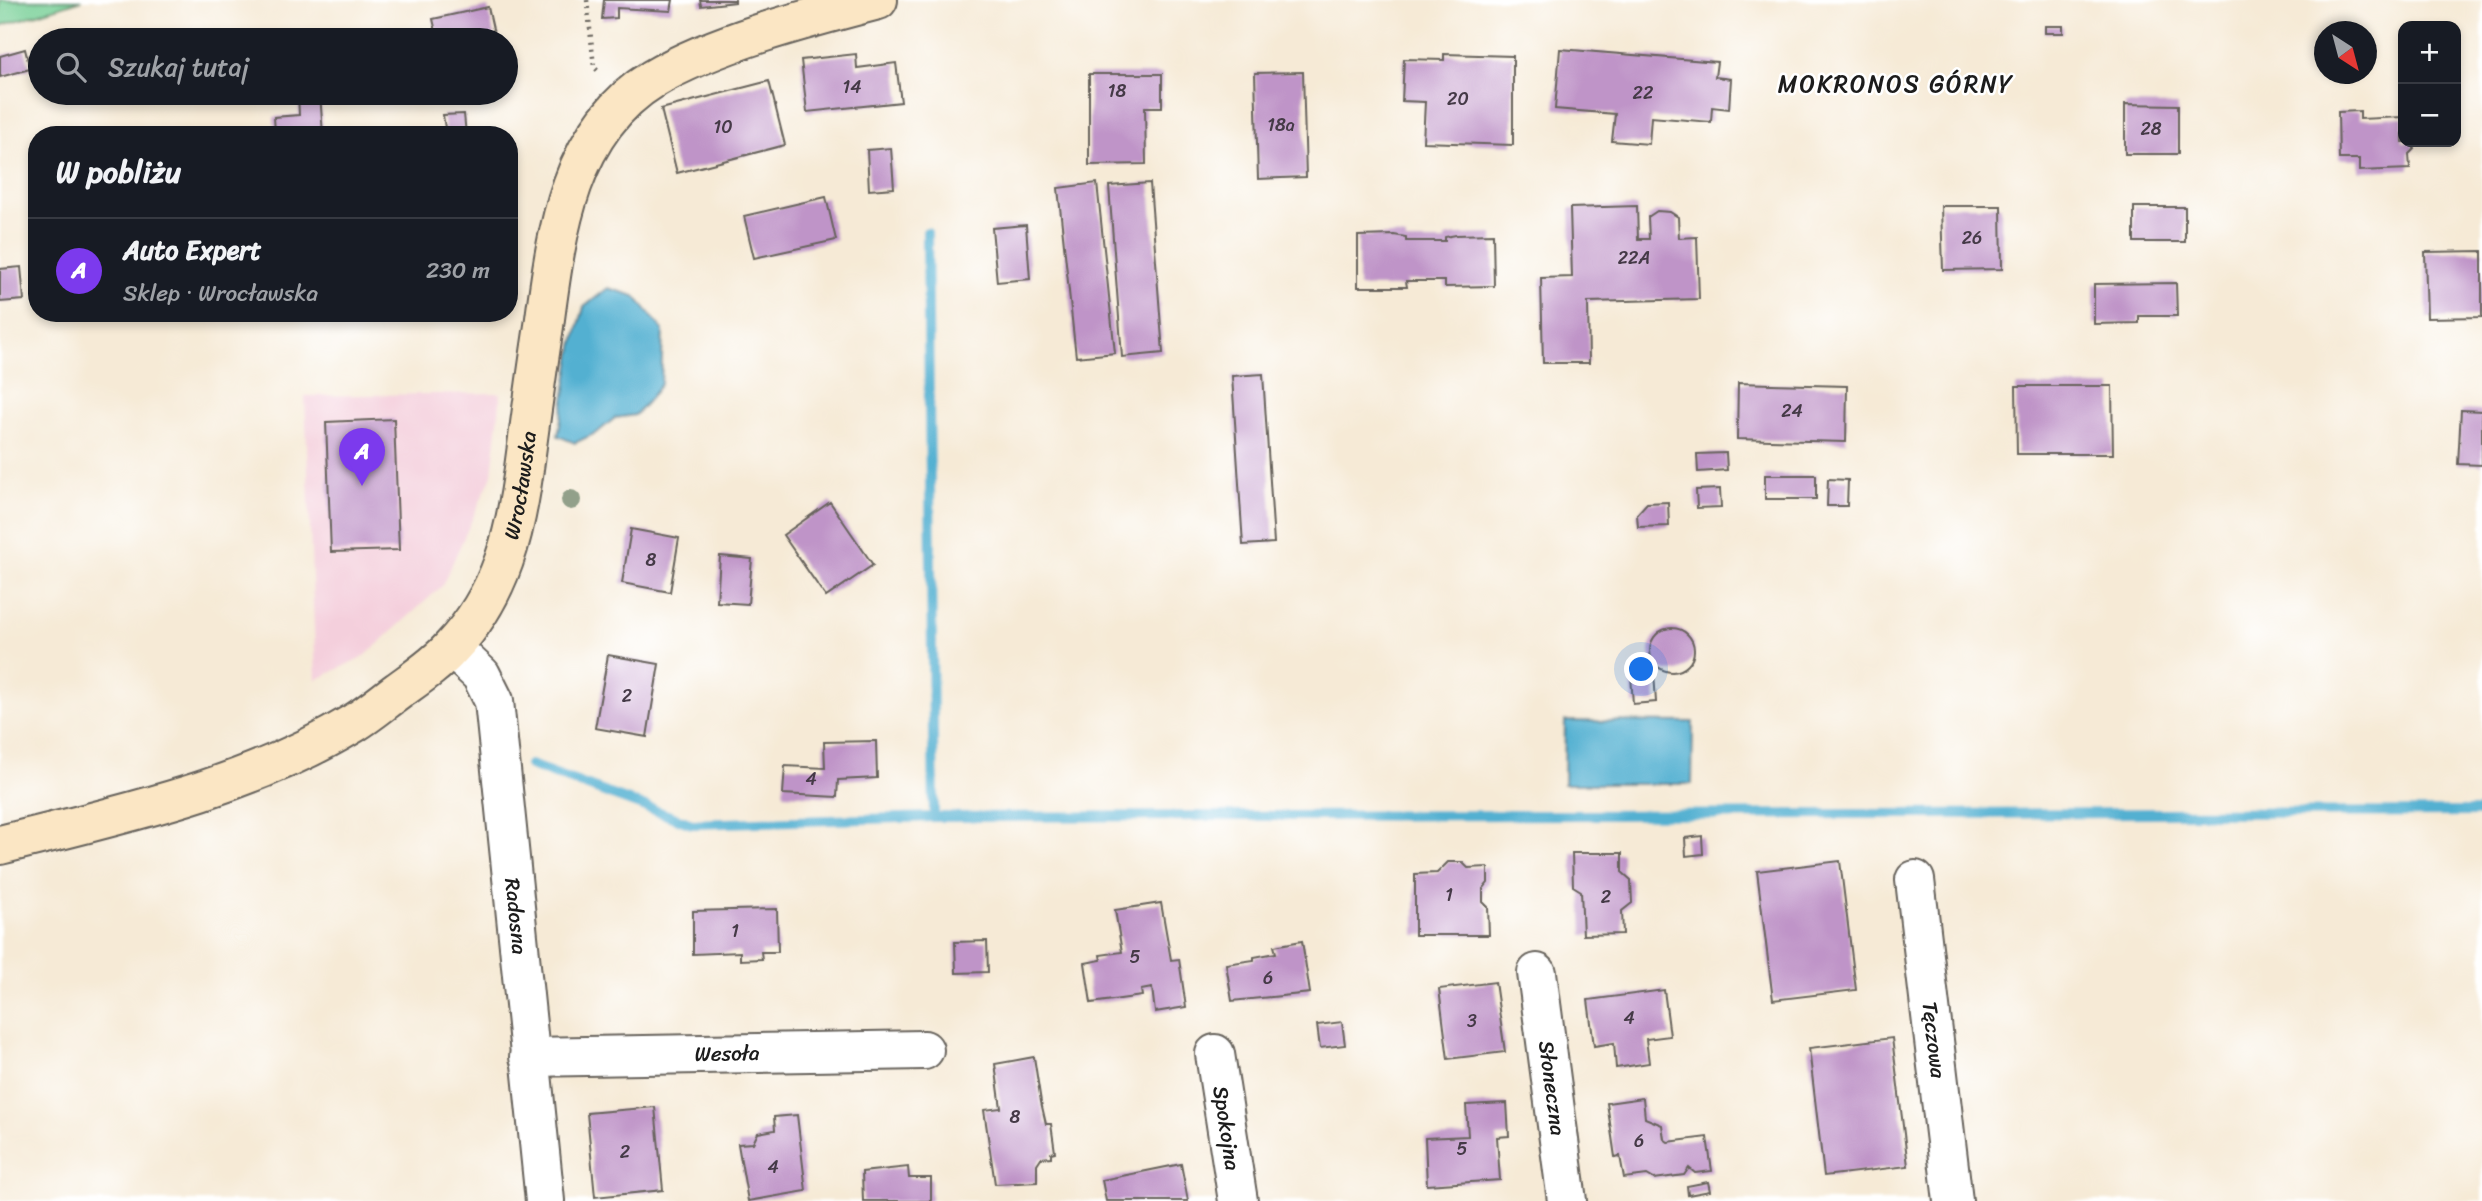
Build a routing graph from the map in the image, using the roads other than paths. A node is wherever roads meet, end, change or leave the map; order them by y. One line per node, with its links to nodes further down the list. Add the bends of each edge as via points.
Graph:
1 (878, 0): 2 (street, Wrocławska, via 774,30 652,80 626,100 596,134 563,214 553,255 516,527 497,579)
2 (452, 648): 3 (street, Wrocławska, via 356,722 307,749 204,789); 8 (street, Radosna, via 481,675 494,701)
3 (0, 845)
4 (1915, 880): 12 (street, Tęczowa)
5 (1537, 973): 11 (street, Słoneczna)
6 (924, 1049): 8 (street, Wesoła)
7 (1215, 1054): 10 (street, Spokojna)
8 (529, 1058): 9 (street, Radosna)
9 (545, 1201)
10 (1238, 1201)
11 (1567, 1201)
12 (1953, 1201)

